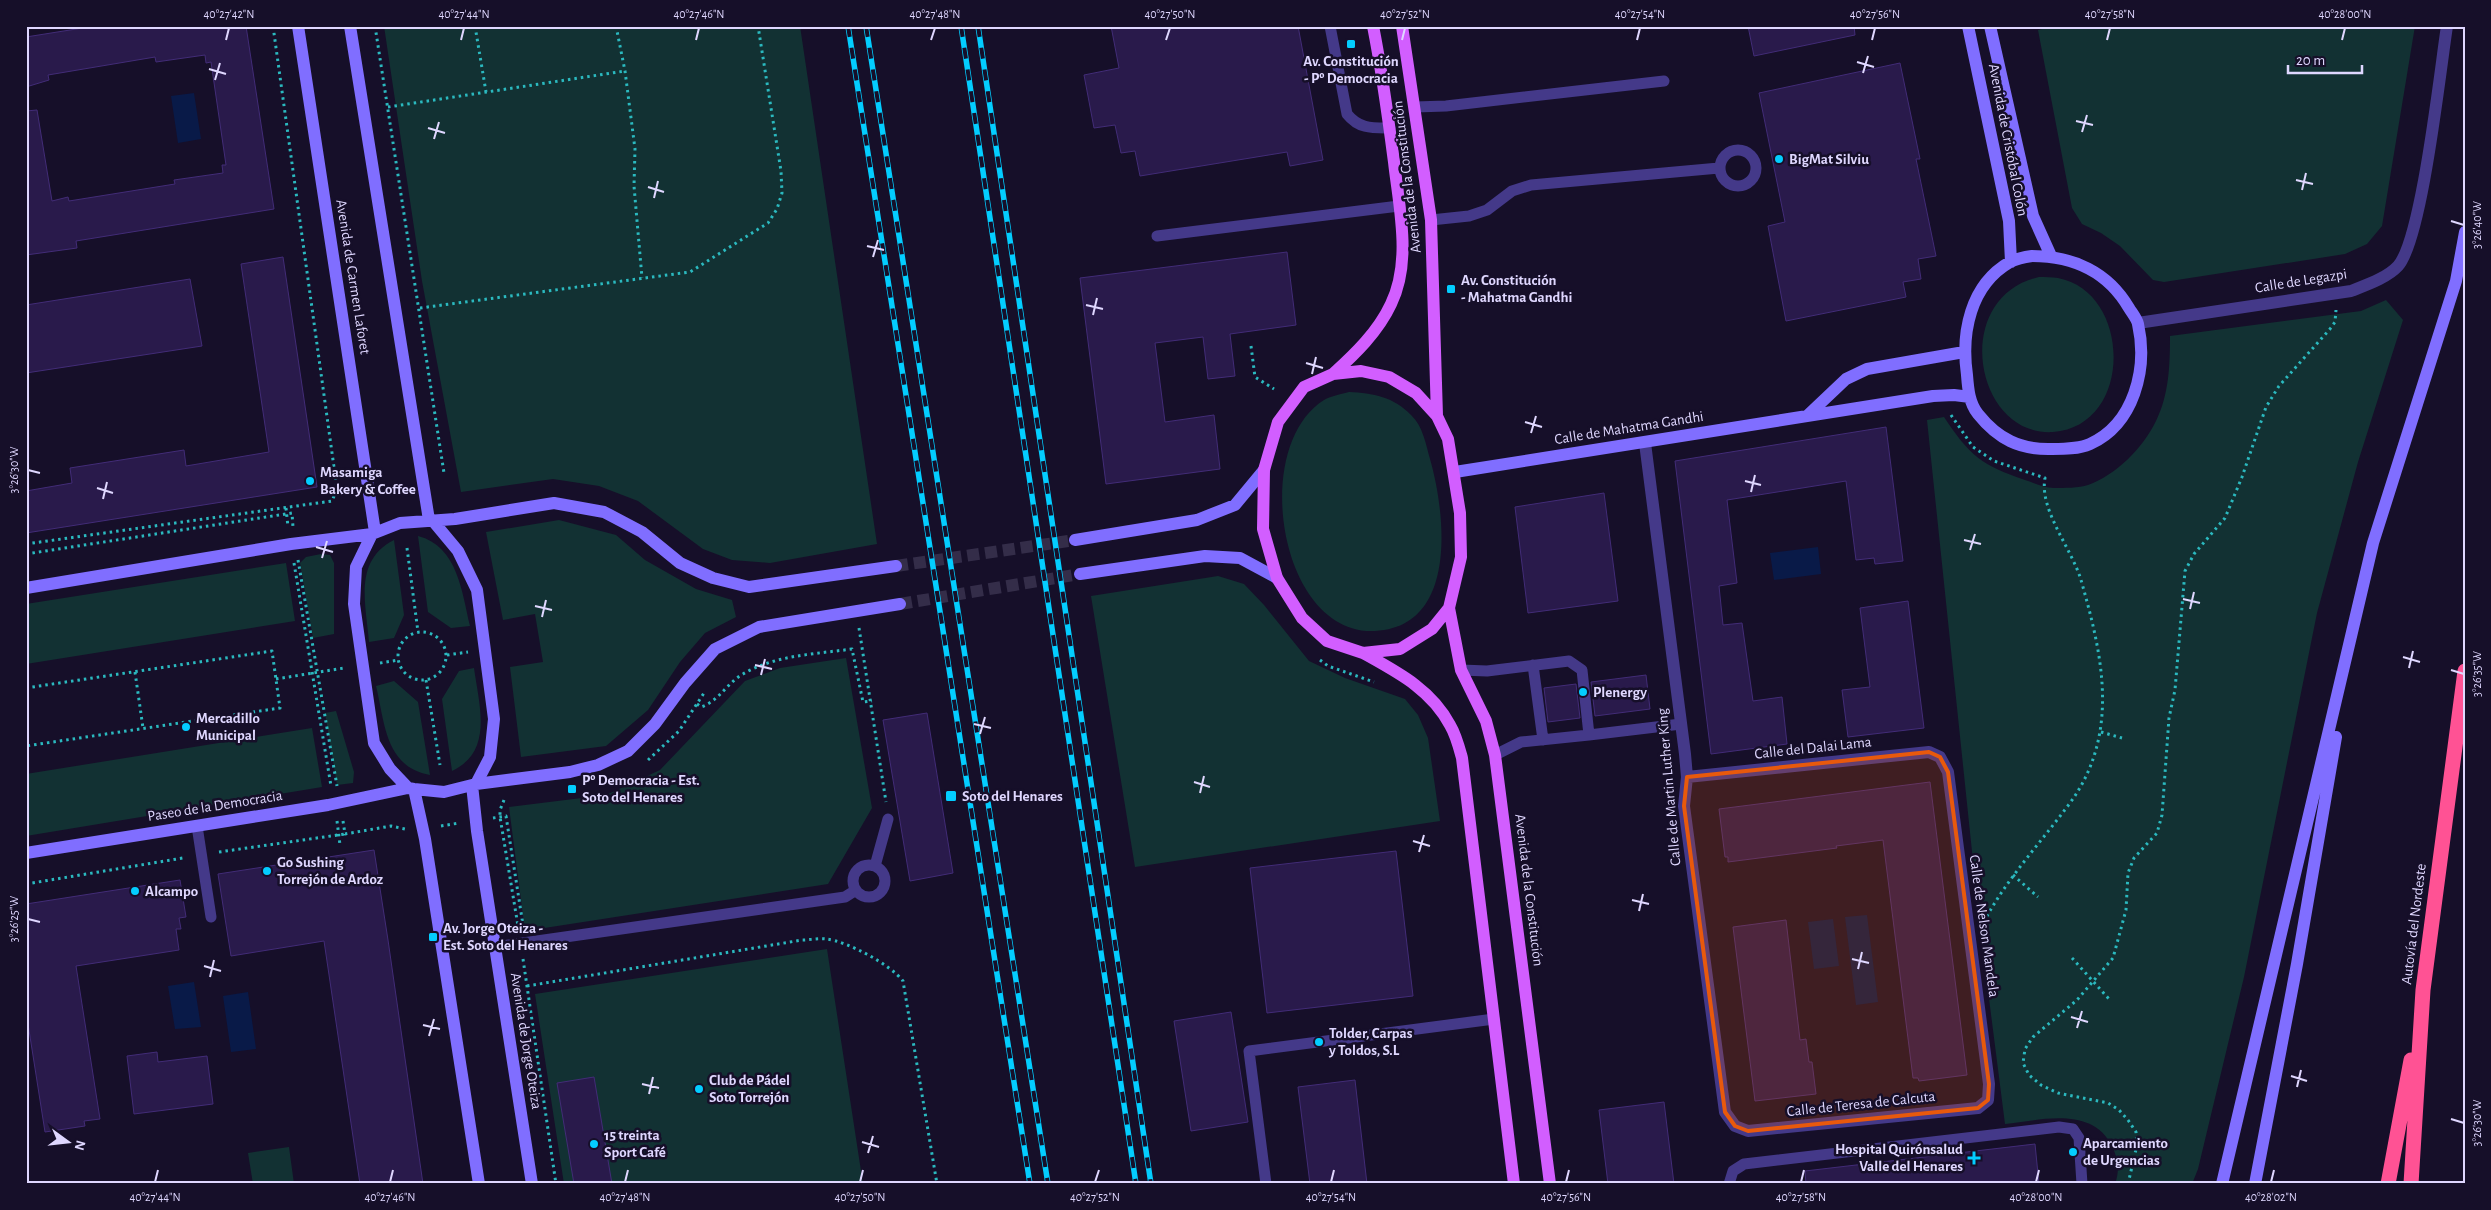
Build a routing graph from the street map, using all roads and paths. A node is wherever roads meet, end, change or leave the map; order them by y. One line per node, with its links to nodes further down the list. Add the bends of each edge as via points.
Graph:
1 (274, 26): 43 (path, via 338,489 332,501)
2 (298, 26): 46 (street, Avenida de Carmen Laforet)
3 (350, 26): 45 (street, via 420,477)
4 (375, 26): 17 (path)
5 (475, 26): 16 (path)
6 (616, 26): 14 (path)
7 (758, 26): 27 (path, via 781,170 782,193 777,209 768,223 690,272)
8 (1330, 26): 19 (lane, via 1347,114 1354,122 1367,128)
9 (1373, 26): 19 (main road, Avenida de la Constitución)
10 (1402, 26): 18 (main road, Avenida de la Constitución)
11 (1968, 26): 26 (street, Avenida de Cristóbal Colón, via 2009,220)
12 (1990, 26): 25 (street, Avenida de Cristóbal Colón, via 2033,216)
13 (2447, 26): 30 (street, Calle de Legazpi, via 2414,232 2398,265 2373,282 2351,291)
14 (625, 71): 16 (path); 27 (path, via 635,149 634,186)
15 (1664, 81): 18 (lane)
16 (486, 92): 17 (path)
17 (388, 107): 29 (path)
18 (1415, 108): 22 (main road, Avenida de la Constitución)
19 (1390, 128): 21 (main road, Avenida de la Constitución)
20 (1719, 168): 22 (lane, via 1531,185 1512,191 1487,210 1469,216)
21 (1399, 206): 24 (lane); 33 (main road, Avenida de la Constitución, via 1401,276 1392,304 1357,352)
22 (1431, 220): 38 (main road, Avenida de la Constitución)
23 (2465, 232): 58 (street, via 2456,281 2373,543)
24 (1157, 236)
25 (2051, 256): 26 (street, via 2032,256); 30 (street, via 2071,260 2100,274 2121,295)
26 (2011, 262): 32 (street, via 1992,278 1977,298 1966,324)
27 (642, 278): 29 (path)
28 (2334, 304): 105 (path, via 2335,322 2279,386 2266,407 2225,518 2194,554 2185,572 2162,815 2157,833 2134,858 2127,881 2126,910 2113,958)
29 (420, 308): 42 (path)
30 (2138, 323): 35 (street, via 2141,367 2132,401 2119,424 2089,444 2034,450 2008,440 1991,430 1975,411)
31 (1251, 346): 34 (path, via 1255,377)
32 (1964, 352): 35 (street); 37 (street, via 1867,369 1846,379)
33 (1333, 374): 38 (main road, via 1361,372 1389,377 1416,393); 40 (main road, via 1304,387 1278,422)
34 (1274, 389)
35 (1970, 397): 37 (street, Calle de Mahatma Gandhi, via 1933,396)
36 (1947, 412): 78 (path, via 1973,447 1994,461 2044,478 2044,496 2081,578 2098,649 2104,697)
37 (1808, 415): 39 (street, Calle de Mahatma Gandhi)
38 (1437, 416): 41 (main road, via 1448,439)
39 (1645, 443): 41 (street, Calle de Mahatma Gandhi); 76 (street, Calle de Martin Luther King)
40 (1264, 470): 47 (street, via 1235,505 1197,520); 54 (main road, via 1263,529)
41 (1455, 472): 57 (main road, via 1460,513 1460,557)
42 (444, 473)
43 (286, 508): 44 (path); 48 (path)
44 (287, 514): 49 (path, via 292,513); 51 (path)
45 (431, 521): 46 (street, via 400,522); 52 (street, via 554,503 604,512 642,532 680,563 713,578 749,587); 87 (street, via 458,551 477,590 494,719 490,757)
46 (373, 533): 49 (street); 65 (street, via 356,567 354,604)
47 (1075, 540)
48 (26, 544)
49 (293, 544): 55 (street); 69 (path)
50 (407, 548): 60 (path)
51 (26, 554)
52 (896, 566)
53 (1080, 574): 54 (street, via 1204,556 1240,558)
54 (1277, 578): 61 (main road, via 1302,618 1321,635 1328,641)
55 (26, 588)
56 (900, 604): 87 (street, Paseo de la Democracia, via 759,627 715,649 655,724 628,751 598,765 570,772)
57 (1449, 608): 61 (main road, via 1432,629 1400,649); 66 (main road, Avenida de la Constitución)
58 (2356, 619): 122 (street); 123 (street, via 2297,964)
59 (859, 625): 74 (path)
60 (418, 632): 63 (path, via 407,637 400,647); 71 (path, via 430,633 442,641 447,655 444,668)
61 (1364, 654): 109 (main road, via 1407,677 1430,697 1450,725 1462,758)
62 (1314, 655): 72 (path, via 1328,666)
63 (399, 660): 65 (path); 71 (path, via 403,671 415,679)
64 (1534, 665): 66 (lane, via 1487,671); 79 (lane, via 1569,660 1582,670); 81 (lane)
65 (363, 666): 69 (path); 88 (street, via 374,743 390,769)
66 (1461, 670): 83 (main road, Avenida de la Constitución, via 1486,722)
67 (2465, 671): 107 (highway, Autovía del Nordeste)
68 (135, 672): 70 (path, via 272,651); 73 (path); 77 (path)
69 (314, 673): 70 (path); 89 (path)
70 (276, 679): 77 (path, via 280,708)
71 (426, 680): 85 (path)
72 (1382, 685)
73 (26, 688)
74 (872, 701): 75 (path, via 863,702 852,649 762,663 741,675 712,703 701,707); 90 (path)
75 (697, 704)
76 (1681, 724): 79 (lane); 86 (street, Calle de Martin Luther King)
77 (143, 728): 82 (path)
78 (2101, 732): 80 (path); 97 (path, via 2090,771)
79 (1589, 735): 81 (lane)
80 (2122, 738)
81 (1543, 740): 83 (lane, via 1521,742)
82 (26, 746)
83 (1495, 755): 118 (main road, Avenida de la Constitución)
84 (1940, 757): 86 (street, Calle del Dalai Lama, via 1929,752); 101 (street, Calle de Nelson Mandela, via 1948,772)
85 (440, 765)
86 (1687, 777): 111 (street, Calle de Martin Luther King, via 1684,806 1723,1102 1725,1112)
87 (474, 784): 88 (street, Paseo de la Democracia, via 444,792); 91 (street, Avenida de Jorge Oteiza)
88 (411, 789): 89 (street, Paseo de la Democracia); 93 (street)
89 (337, 803): 92 (street, Paseo de la Democracia); 93 (path, via 345,834 391,826 408,830); 94 (path)
90 (888, 819): 96 (lane)
91 (476, 821): 93 (path); 102 (path, via 506,816); 103 (street, Avenida de Jorge Oteiza)
92 (196, 826): 95 (street, Paseo de la Democracia); 100 (lane)
93 (423, 828): 112 (street)
94 (340, 845)
95 (26, 853)
96 (875, 866): 98 (lane, via 868,865 856,871); 98 (lane, via 885,876 882,890 877,896 869,897)
97 (2013, 875): 99 (path); 101 (path, via 1980,928)
98 (856, 890): 102 (lane, via 845,897)
99 (2038, 897)
100 (211, 917)
101 (1968, 936): 110 (street, Calle de Nelson Mandela, via 1989,1084)
102 (524, 944): 103 (lane); 106 (path)
103 (495, 947): 113 (street, Avenida de Jorge Oteiza)
104 (2072, 958): 105 (path)
105 (2094, 982): 108 (path); 121 (path, via 2033,1037 2025,1049 2023,1063 2029,1075 2041,1085 2058,1093 2108,1103 2119,1110 2136,1132 2135,1159)
106 (527, 986): 114 (path); 115 (path, via 802,940 827,939 851,948 896,972 903,982)
107 (2424, 990): 124 (highway); 125 (highway, Autovía del Nordeste)
108 (2109, 999)
109 (1494, 1019): 116 (lane, via 1249,1051); 117 (main road)
110 (1988, 1100): 111 (street, Calle de Teresa de Calcuta, via 1978,1108 1748,1131)
111 (1735, 1126)
112 (479, 1184)
113 (532, 1184)
114 (556, 1184)
115 (937, 1184)
116 (1266, 1184)
117 (1514, 1184)
118 (1550, 1184)
119 (1729, 1184): 120 (lane, via 1733,1171 1744,1164 2058,1127 2073,1129 2078,1138)
120 (2082, 1184)
121 (2128, 1184)
122 (2222, 1184)
123 (2255, 1184)
124 (2388, 1184)
125 (2411, 1184)

